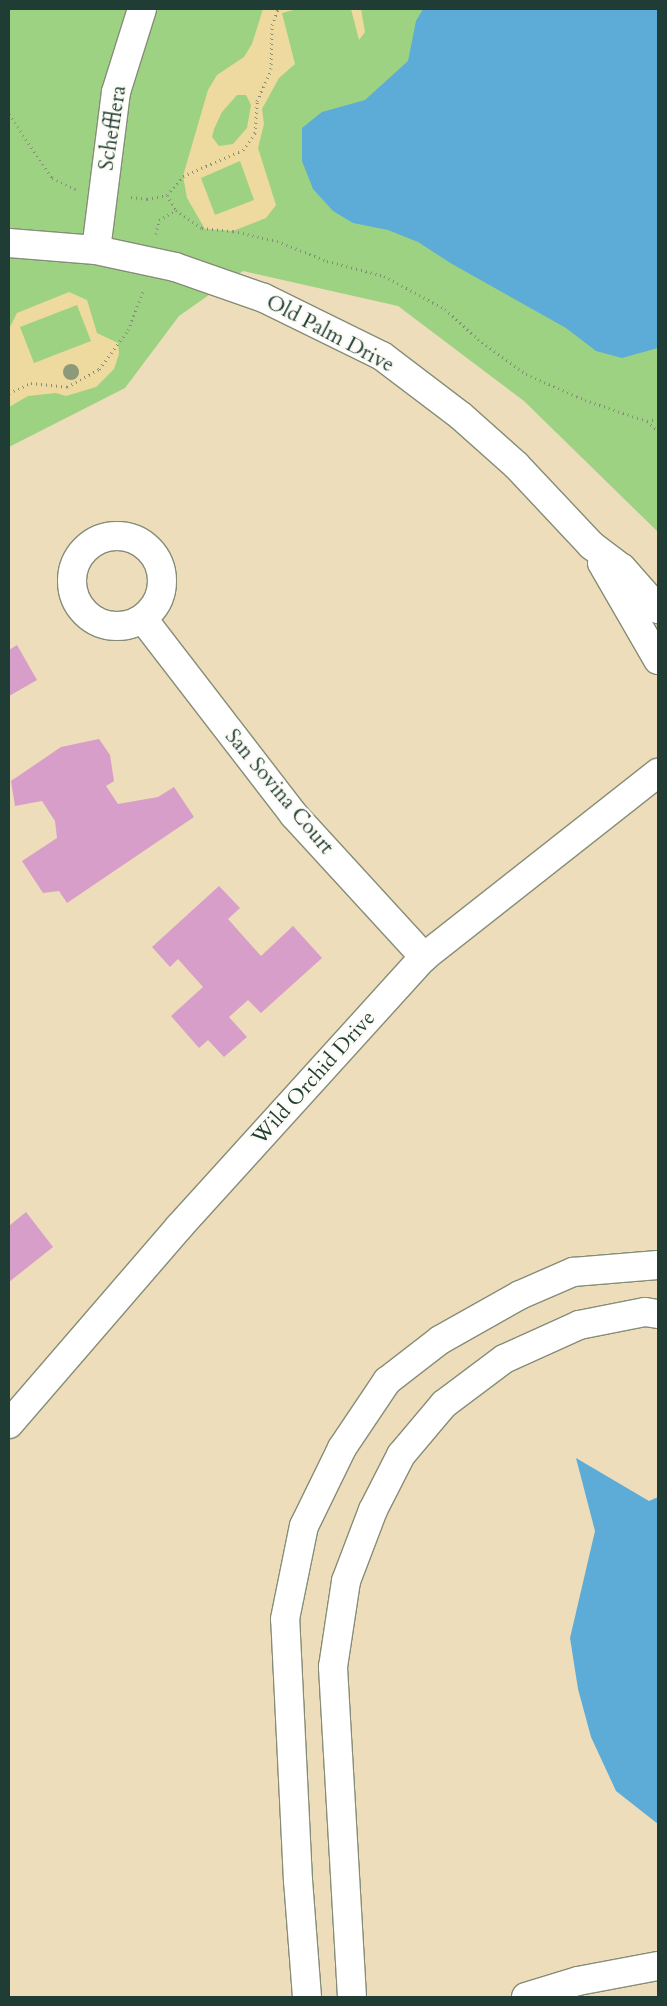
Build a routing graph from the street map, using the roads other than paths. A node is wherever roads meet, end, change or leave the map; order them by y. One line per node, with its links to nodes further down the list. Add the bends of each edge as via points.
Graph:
1 (142, 9): 3 (main road, Schefflera, via 116,92)
2 (9, 243): 3 (main road, Old Palm Drive)
3 (96, 250): 4 (main road, Old Palm Drive, via 175,267 264,298 382,356 460,416 516,465)
4 (591, 544): 5 (main road, Old Palm Drive, via 622,568); 7 (main road, Old Palm Drive)
5 (658, 609)
6 (143, 619): 9 (main road, San Sovina Court, via 294,815)
7 (658, 660)
8 (658, 773): 9 (main road, Wild Orchid Drive)
9 (424, 957): 12 (main road, Wild Orchid Drive, via 179,1227)
10 (658, 1265): 14 (main road, via 573,1272 520,1294 440,1340 387,1381 342,1448 304,1526 285,1619)
11 (658, 1314): 15 (main road, via 645,1312 579,1325 504,1359 444,1404 400,1455 373,1510 346,1581 333,1667 342,1869)
12 (9, 1424)
13 (658, 1966): 16 (main road, via 578,1981)
14 (307, 1997)
15 (352, 1997)
16 (526, 1997)

